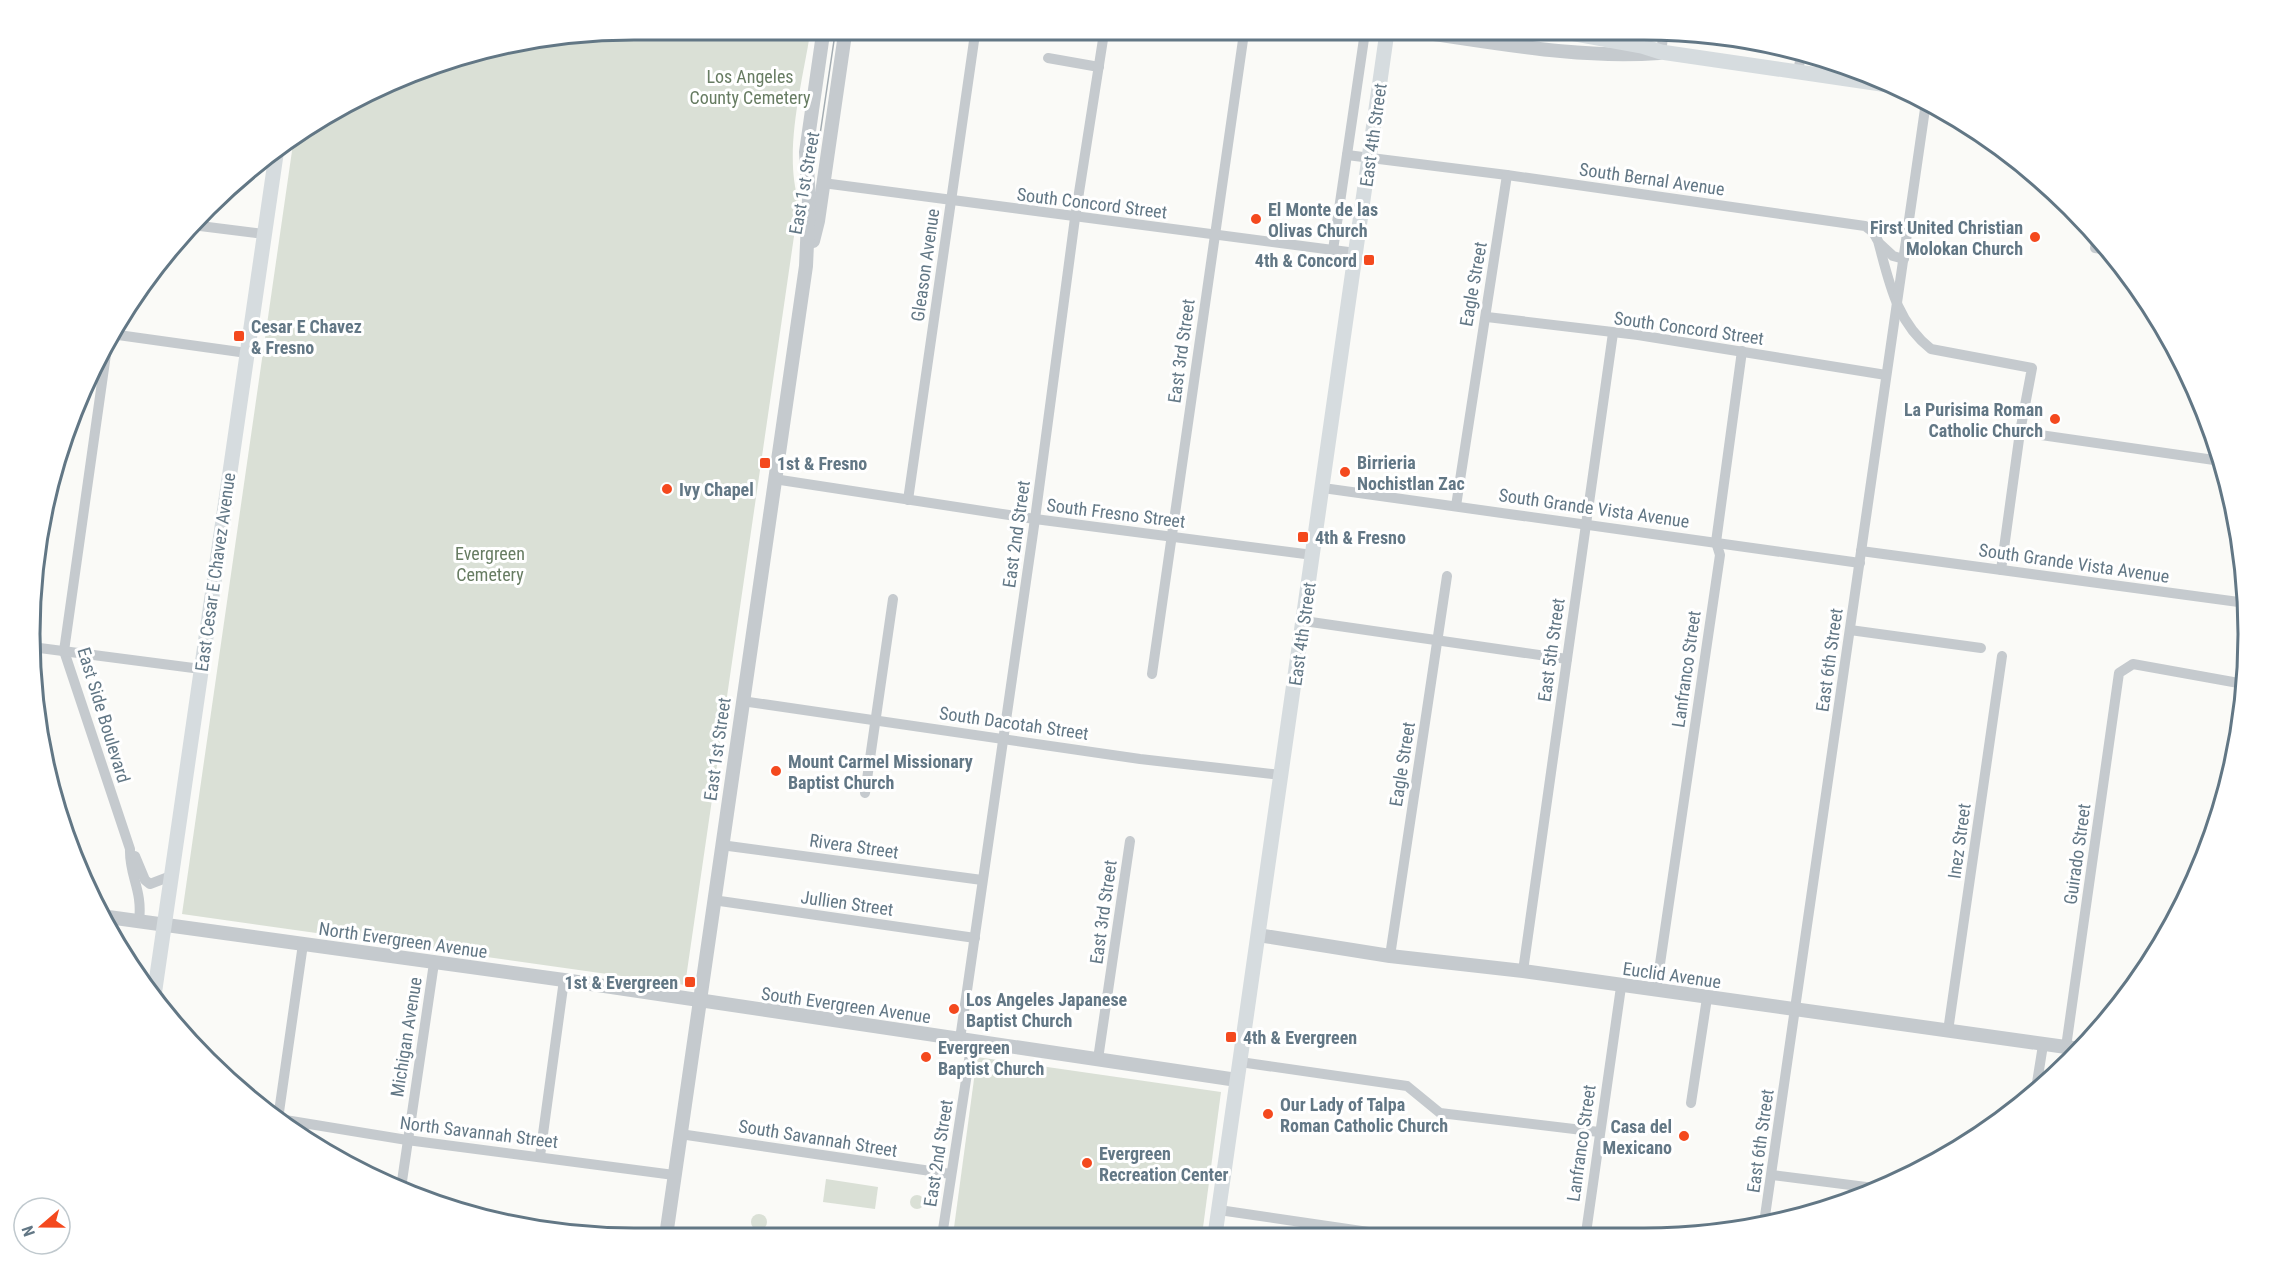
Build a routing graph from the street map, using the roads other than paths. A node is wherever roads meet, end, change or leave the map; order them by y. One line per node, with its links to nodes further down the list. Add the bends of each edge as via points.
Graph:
1 (823, 40): 31 (street, East 1st Street, via 806,152)
2 (844, 40): 21 (street, East 1st Street)
3 (974, 40): 22 (street, Gleason Avenue)
4 (1103, 40): 14 (street, East 2nd Street)
5 (1243, 40): 26 (street, East 3rd Street)
6 (1364, 40): 18 (street, East 4th Street)
7 (1386, 40): 29 (main road, East 4th Street)
8 (1475, 40): 11 (street, via 1543,50 1623,55)
9 (1609, 40): 11 (main road)
10 (1663, 41): 11 (street)
11 (1661, 52): 15 (main road)
12 (1048, 58): 14 (street)
13 (1800, 62): 15 (street)
14 (1099, 67): 23 (street, East 2nd Street)
15 (1798, 72): 16 (main road)
16 (1857, 81)
17 (1925, 112): 30 (street, East 6th Street)
18 (1347, 155): 20 (street, South Bernal Avenue); 28 (street, East 4th Street)
19 (275, 162): 25 (main road, East Cesar E Chavez Avenue)
20 (1507, 175): 27 (street, South Bernal Avenue, via 1864,226); 33 (street, Eagle Street)
21 (823, 183): 22 (street, South Concord Street); 31 (street, East 1st Street)
22 (951, 200): 23 (street, South Concord Street); 44 (street, Gleason Avenue)
23 (1075, 218): 26 (street, South Concord Street); 46 (street, East 2nd Street)
24 (203, 226): 25 (street)
25 (264, 234): 37 (main road, East Cesar E Chavez Avenue)
26 (1215, 235): 28 (street, South Concord Street); 48 (street, East 3rd Street)
27 (1878, 241): 30 (street, South Bernal Avenue, via 1893,256); 32 (street)
28 (1333, 250): 29 (street, South Concord Street)
29 (1356, 254): 43 (main road, East 4th Street)
30 (1904, 259): 32 (street, East 6th Street)
31 (806, 266): 42 (street, East 1st Street)
32 (1897, 307): 39 (street, East 6th Street); 40 (street, via 1904,321 1931,349 2032,368)
33 (1487, 317): 34 (street, South Concord Street); 45 (street, Eagle Street)
34 (1613, 333): 36 (street, South Concord Street); 47 (street, East 5th Street)
35 (121, 335): 37 (street)
36 (1742, 351): 39 (street, South Concord Street); 49 (street, Lanfranco Street)
37 (247, 353): 65 (main road, East Cesar E Chavez Avenue)
38 (104, 368): 62 (street, East Side Boulevard)
39 (1886, 375): 50 (street, East 6th Street)
40 (2020, 432): 41 (street); 53 (street)
41 (2211, 460)
42 (774, 479): 44 (street, South Fresno Street); 68 (street, East 1st Street)
43 (1323, 488): 45 (street, South Grande Vista Avenue); 51 (main road, East 4th Street)
44 (908, 500): 46 (street, South Fresno Street)
45 (1456, 506): 47 (street, South Grande Vista Avenue)
46 (1035, 519): 48 (street, South Fresno Street); 70 (street, East 2nd Street)
47 (1587, 523): 49 (street, South Grande Vista Avenue); 64 (street, East 5th Street)
48 (1172, 536): 51 (street, South Fresno Street); 66 (street, East 3rd Street)
49 (1716, 542): 52 (street, South Grande Vista Avenue); 91 (street, Lanfranco Street, via 1720,555)
50 (1861, 550): 52 (street, East 6th Street); 53 (street, South Grande Vista Avenue)
51 (1313, 555): 57 (main road, East 4th Street)
52 (1860, 563): 58 (street, East 6th Street)
53 (2001, 570): 56 (street, South Grande Vista Avenue)
54 (1447, 576): 59 (street, Eagle Street)
55 (893, 599): 69 (street)
56 (2236, 602)
57 (1304, 621): 59 (street); 71 (main road, East 4th Street)
58 (1850, 630): 61 (street); 94 (street, East 6th Street)
59 (1437, 642): 64 (street); 85 (street, Eagle Street)
60 (41, 648): 62 (street)
61 (1981, 648)
62 (64, 651): 65 (street); 75 (street, East Side Boulevard)
63 (2002, 656): 95 (street, Inez Street)
64 (1567, 659): 87 (street, East 5th Street)
65 (201, 669): 76 (main road, East Cesar E Chavez Avenue)
66 (1152, 675)
67 (2235, 682): 98 (street, Guirado Street, via 2133,664 2119,673)
68 (742, 701): 69 (street, South Dacotah Street); 74 (street, East 1st Street)
69 (877, 720): 70 (street, South Dacotah Street); 72 (street)
70 (1004, 737): 71 (street, South Dacotah Street, via 1140,759); 77 (street, East 2nd Street)
71 (1281, 775): 82 (main road, East 4th Street)
72 (865, 793)
73 (1130, 841): 100 (street, East 3rd Street)
74 (721, 844): 77 (street, Rivera Street); 78 (street, East 1st Street)
75 (130, 849): 76 (street, East Side Boulevard, via 150,884); 80 (street, East Side Boulevard, via 129,859 141,899)
76 (171, 876): 81 (main road, East Cesar E Chavez Avenue)
77 (982, 880): 83 (street, East 2nd Street)
78 (713, 900): 83 (street, Jullien Street); 93 (street, East 1st Street)
79 (113, 918): 80 (street, North Evergreen Avenue)
80 (139, 921): 81 (street, North Evergreen Avenue)
81 (164, 926): 84 (street, North Evergreen Avenue); 89 (main road, East Cesar E Chavez Avenue)
82 (1258, 935): 85 (street, Euclid Avenue); 101 (main road, East 4th Street)
83 (975, 938): 96 (street, East 2nd Street)
84 (303, 944): 86 (street, North Evergreen Avenue); 105 (street)
85 (1390, 956): 87 (street, Euclid Avenue)
86 (434, 963): 88 (street, North Evergreen Avenue); 109 (street, Michigan Avenue)
87 (1523, 971): 90 (street, Euclid Avenue)
88 (564, 980): 93 (street, North Evergreen Avenue); 110 (street)
89 (156, 985)
90 (1621, 987): 91 (street, Euclid Avenue); 107 (street, Lanfranco Street)
91 (1656, 991): 92 (street, Euclid Avenue)
92 (1707, 998): 94 (street, Euclid Avenue); 104 (street)
93 (698, 1002): 96 (street, South Evergreen Avenue); 108 (street, East 1st Street)
94 (1796, 1011): 95 (street, Euclid Avenue); 113 (street, East 6th Street)
95 (1948, 1031): 97 (street, Euclid Avenue)
96 (963, 1040): 100 (street, South Evergreen Avenue); 111 (street, East 2nd Street, via 970,1054)
97 (2043, 1045): 98 (street, Euclid Avenue); 102 (street)
98 (2066, 1047): 99 (street, Euclid Avenue)
99 (2070, 1048)
100 (1098, 1059): 103 (street, South Evergreen Avenue)
101 (1240, 1062): 103 (main road, East 4th Street); 107 (street, via 1407,1086 1440,1113)
102 (2038, 1077)
103 (1237, 1080): 116 (main road, East 4th Street)
104 (1690, 1103)
105 (280, 1110)
106 (297, 1122): 109 (street, North Savannah Street)
107 (1599, 1132): 122 (street, Lanfranco Street)
108 (680, 1134): 111 (street, South Savannah Street); 112 (street, East 1st Street)
109 (407, 1140): 110 (street, North Savannah Street); 114 (street, Michigan Avenue)
110 (540, 1156): 112 (street, North Savannah Street)
111 (951, 1174): 119 (street, East 2nd Street)
112 (674, 1175): 118 (street, East 1st Street)
113 (1772, 1175): 115 (street); 117 (street, East 6th Street)
114 (402, 1180)
115 (1860, 1186)
116 (1219, 1210): 120 (main road, East 4th Street); 121 (street)
117 (1765, 1215)
118 (667, 1228)
119 (943, 1228)
120 (1216, 1228)
121 (1341, 1228)
122 (1587, 1228)

